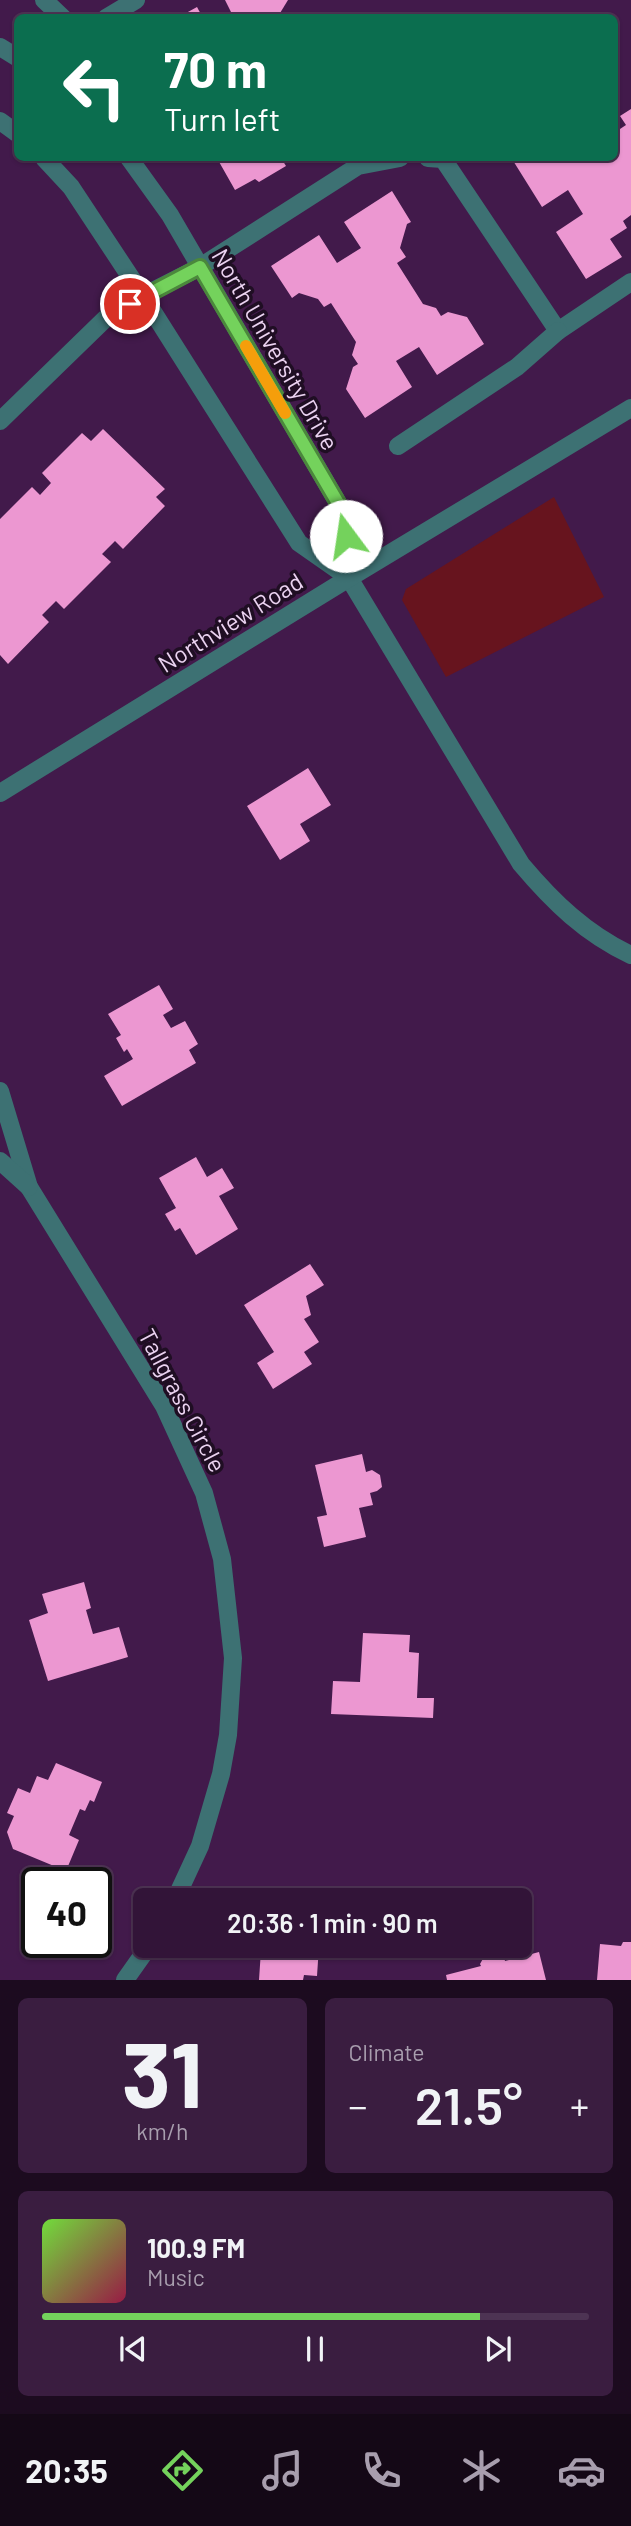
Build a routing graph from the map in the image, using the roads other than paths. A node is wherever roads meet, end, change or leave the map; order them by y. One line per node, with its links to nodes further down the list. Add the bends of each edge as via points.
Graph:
1 (44, 0): 3 (street)
2 (135, 0): 4 (street)
3 (59, 14)
4 (112, 14)
5 (47, 161): 11 (street, North University Drive, via 71,187)
6 (131, 161): 9 (street, North University Drive)
7 (385, 161): 9 (street, via 359,166)
8 (444, 161): 12 (street)
9 (200, 267): 11 (street); 16 (street, North University Drive, via 345,515)
10 (631, 282): 12 (street)
11 (143, 296): 14 (street, via 105,319); 16 (street, North University Drive, via 299,542)
12 (558, 331): 15 (street, via 517,367)
13 (631, 408): 16 (street, Northview Road)
14 (0, 421)
15 (398, 446)
16 (349, 578): 17 (street, Northview Road); 18 (street, North University Drive, via 521,864 576,921)
17 (0, 793)
18 (631, 955)
19 (0, 1091): 21 (street, Tallgrass Circle)
20 (0, 1161): 21 (street, Tallgrass Circle)
21 (29, 1187): 22 (street, Tallgrass Circle, via 164,1406 204,1493 222,1559 233,1658 228,1735 200,1846)
22 (181, 1888)
23 (141, 1958): 24 (street)
24 (125, 1980)

